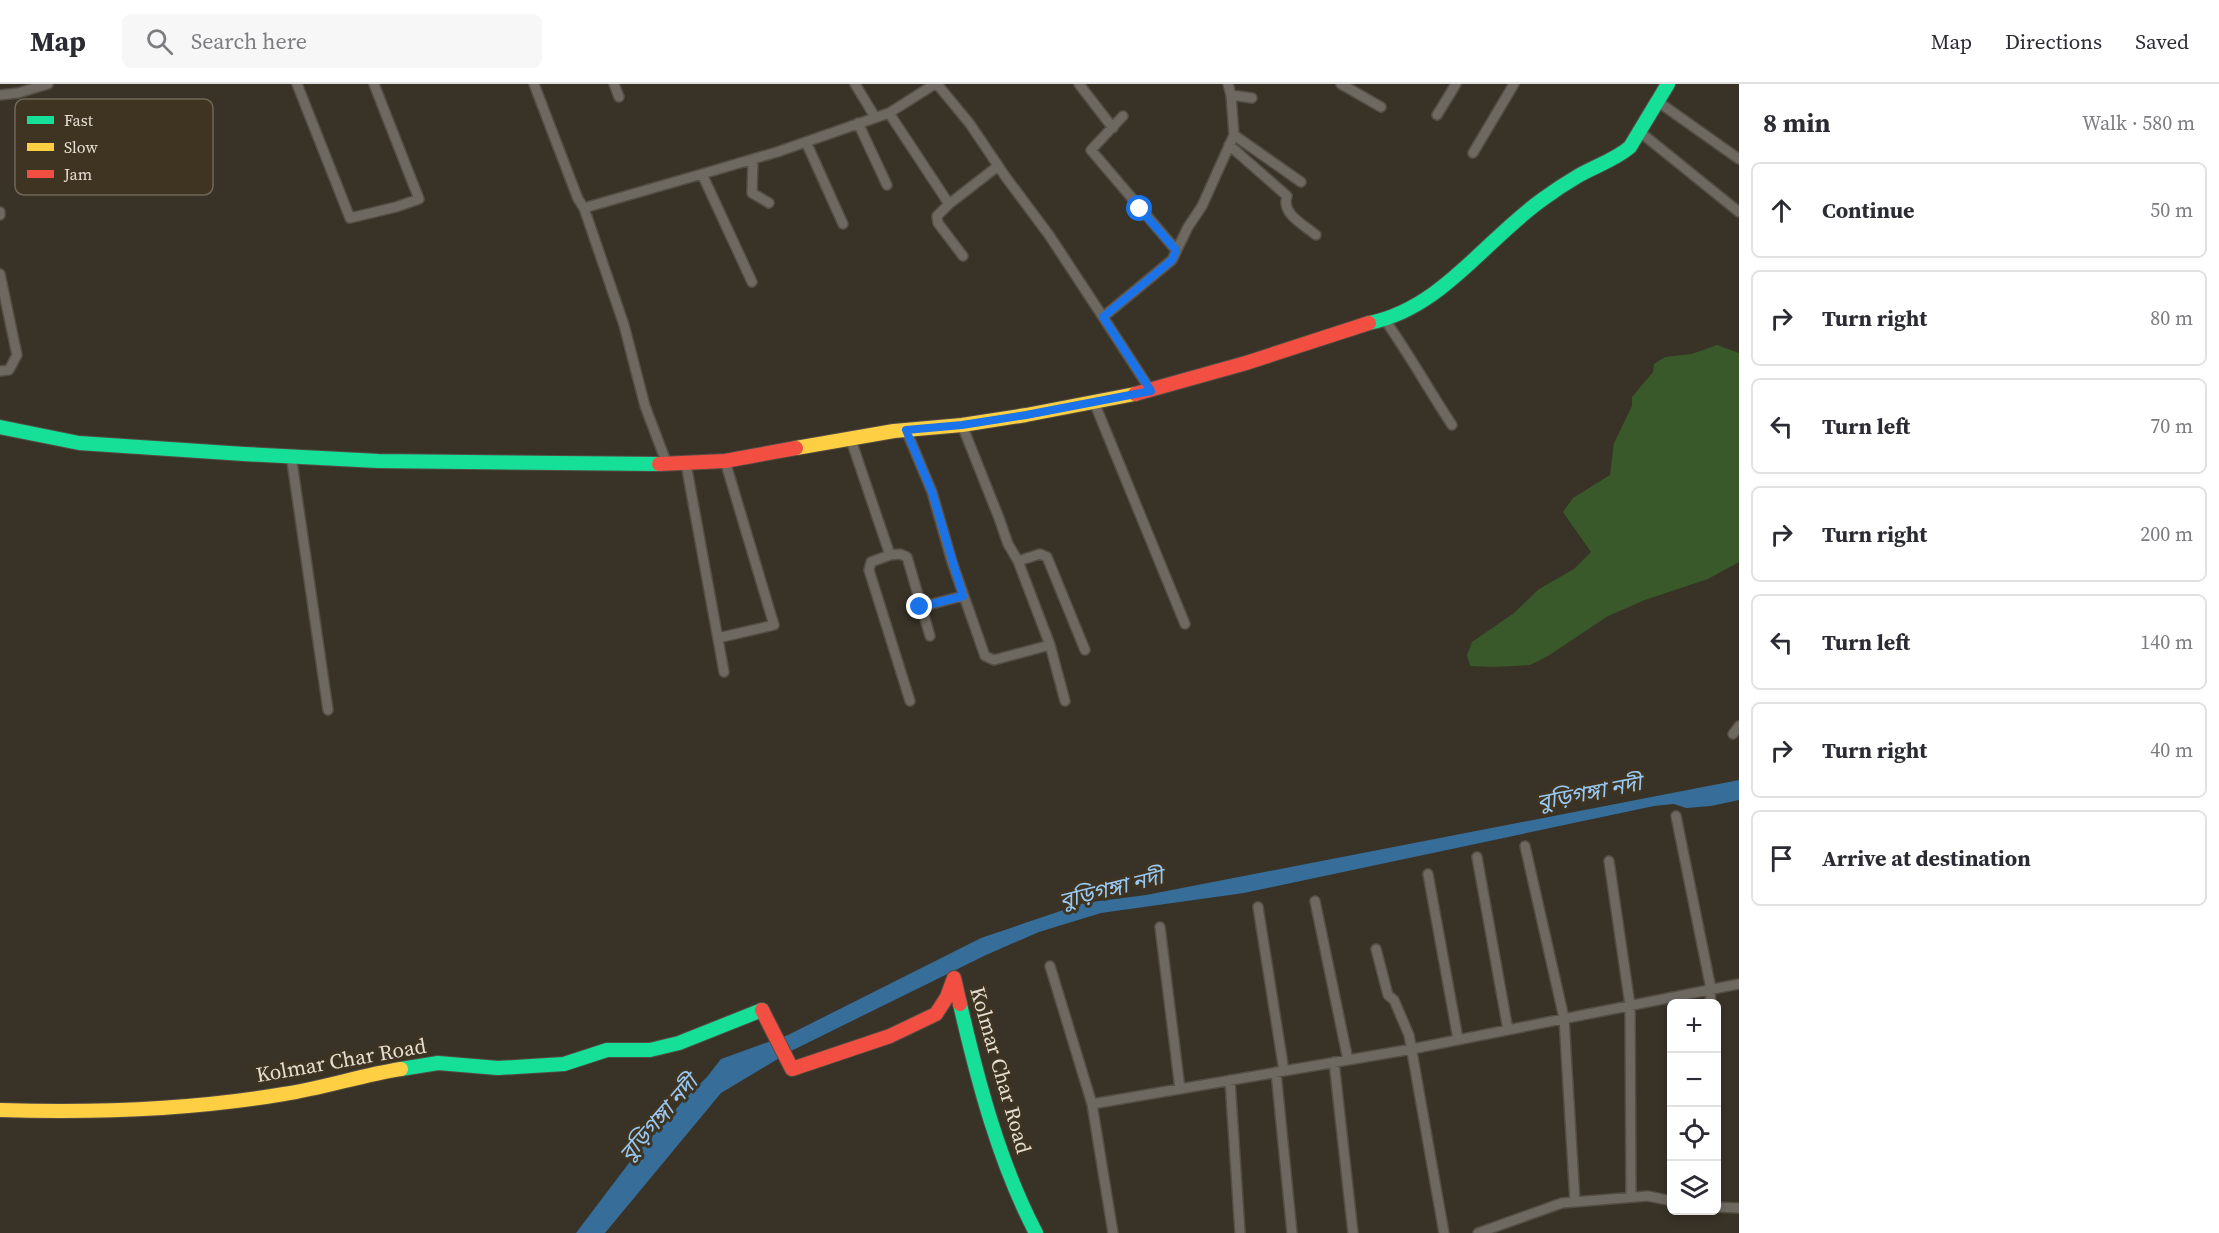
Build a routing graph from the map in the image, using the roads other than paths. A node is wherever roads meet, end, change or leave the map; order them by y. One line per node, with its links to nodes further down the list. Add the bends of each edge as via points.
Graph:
1 (48, 84): 14 (street)
2 (297, 84): 3 (street, via 350,218 419,199)
3 (374, 84)
4 (534, 84): 39 (street)
5 (614, 84): 16 (street)
6 (855, 84): 23 (street)
7 (936, 84): 20 (street); 33 (street)
8 (1079, 84): 25 (street)
9 (1228, 84): 15 (street)
10 (1341, 84): 19 (street)
11 (1456, 84): 22 (street)
12 (1514, 84): 30 (street)
13 (1668, 84): 18 (street)
14 (0, 95)
15 (1231, 95): 17 (street); 27 (street)
16 (619, 97)
17 (1252, 98)
18 (1657, 101): 26 (street); 32 (street)
19 (1381, 107)
20 (890, 112): 23 (street); 38 (street)
21 (1123, 116): 25 (street)
22 (1437, 116)
23 (875, 117): 24 (street)
24 (858, 123): 28 (street); 36 (street)
25 (1113, 128): 43 (street, via 1091,150)
26 (1640, 132): 40 (street); 48 (street, via 1622,154 1578,176 1508,226 1441,290)
27 (1234, 135): 29 (street); 35 (street)
28 (806, 142): 31 (street); 41 (street)
29 (1229, 146): 42 (street, via 1287,196 1286,211); 43 (street, via 1202,206)
30 (1473, 153)
31 (753, 159): 34 (street); 37 (street, via 752,193)
32 (1739, 159)
33 (998, 166): 38 (street); 47 (street)
34 (702, 174): 39 (street); 46 (street)
35 (1300, 182)
36 (887, 185)
37 (769, 202)
38 (950, 204): 44 (street, via 937,220)
39 (584, 208): 59 (street, via 624,325 645,406)
40 (1739, 212)
41 (843, 224)
42 (1316, 235)
43 (1176, 250): 47 (street, via 1172,260)
44 (963, 256)
45 (0, 274): 49 (street, via 17,355 9,370)
46 (752, 282)
47 (1103, 317): 50 (street)
48 (1385, 320): 50 (street); 52 (street)
49 (0, 370)
50 (1151, 391): 51 (street)
51 (1094, 402): 53 (street); 65 (street)
52 (1452, 424)
53 (962, 425): 55 (street); 62 (street)
54 (0, 427): 57 (street, via 86,444)
55 (906, 430): 56 (street); 63 (street, via 932,492)
56 (851, 440): 58 (street); 61 (street)
57 (291, 455): 59 (street); 73 (street)
58 (725, 460): 60 (street); 67 (street, via 774,625)
59 (668, 464): 60 (street)
60 (686, 464): 67 (street)
61 (890, 555): 64 (street, via 907,557); 71 (street, via 872,562 869,570)
62 (1018, 561): 68 (street); 69 (street, via 1040,554 1047,558)
63 (963, 596): 64 (street); 68 (street, via 988,659)
64 (920, 607): 66 (street)
65 (1185, 624)
66 (930, 636)
67 (718, 638): 70 (street)
68 (1050, 645): 72 (street)
69 (1085, 650)
70 (724, 672)
71 (910, 701)
72 (1065, 701)
73 (328, 710)
74 (1676, 816): 85 (street)
75 (1525, 846): 88 (street)
76 (1477, 857): 89 (street)
77 (1609, 861): 87 (street)
78 (1428, 874): 90 (street)
79 (1315, 902): 92 (street)
80 (1258, 907): 94 (street)
81 (1160, 927): 96 (street)
82 (1376, 949): 91 (street, via 1388,995 1400,1012)
83 (1050, 966): 97 (street)
84 (1739, 984): 85 (street)
85 (1711, 989): 86 (street); 87 (street)
86 (1710, 999)
87 (1630, 1005): 88 (street); 99 (street)
88 (1564, 1018): 89 (street); 101 (street)
89 (1508, 1030): 90 (street)
90 (1458, 1039): 91 (street)
91 (1412, 1048): 92 (street); 109 (street)
92 (1348, 1060): 93 (street)
93 (1334, 1062): 94 (street); 108 (street)
94 (1280, 1072): 95 (street); 107 (street)
95 (1230, 1080): 96 (street); 106 (street)
96 (1180, 1089): 97 (street)
97 (1092, 1104): 105 (street)
98 (0, 1110): 104 (street, Kolmar Char Road, via 144,1110 285,1094 438,1064 498,1068 564,1064 607,1050 650,1050 680,1043 763,1010 792,1069 890,1036 936,1014 954,978 999,1148)
99 (1631, 1197): 100 (street); 101 (street)
100 (1667, 1200)
101 (1575, 1202): 110 (street, via 1562,1203)
102 (1721, 1207): 103 (street)
103 (1739, 1208)
104 (1036, 1233)
105 (1113, 1233)
106 (1240, 1233)
107 (1292, 1233)
108 (1353, 1233)
109 (1444, 1233)
110 (1478, 1233)

